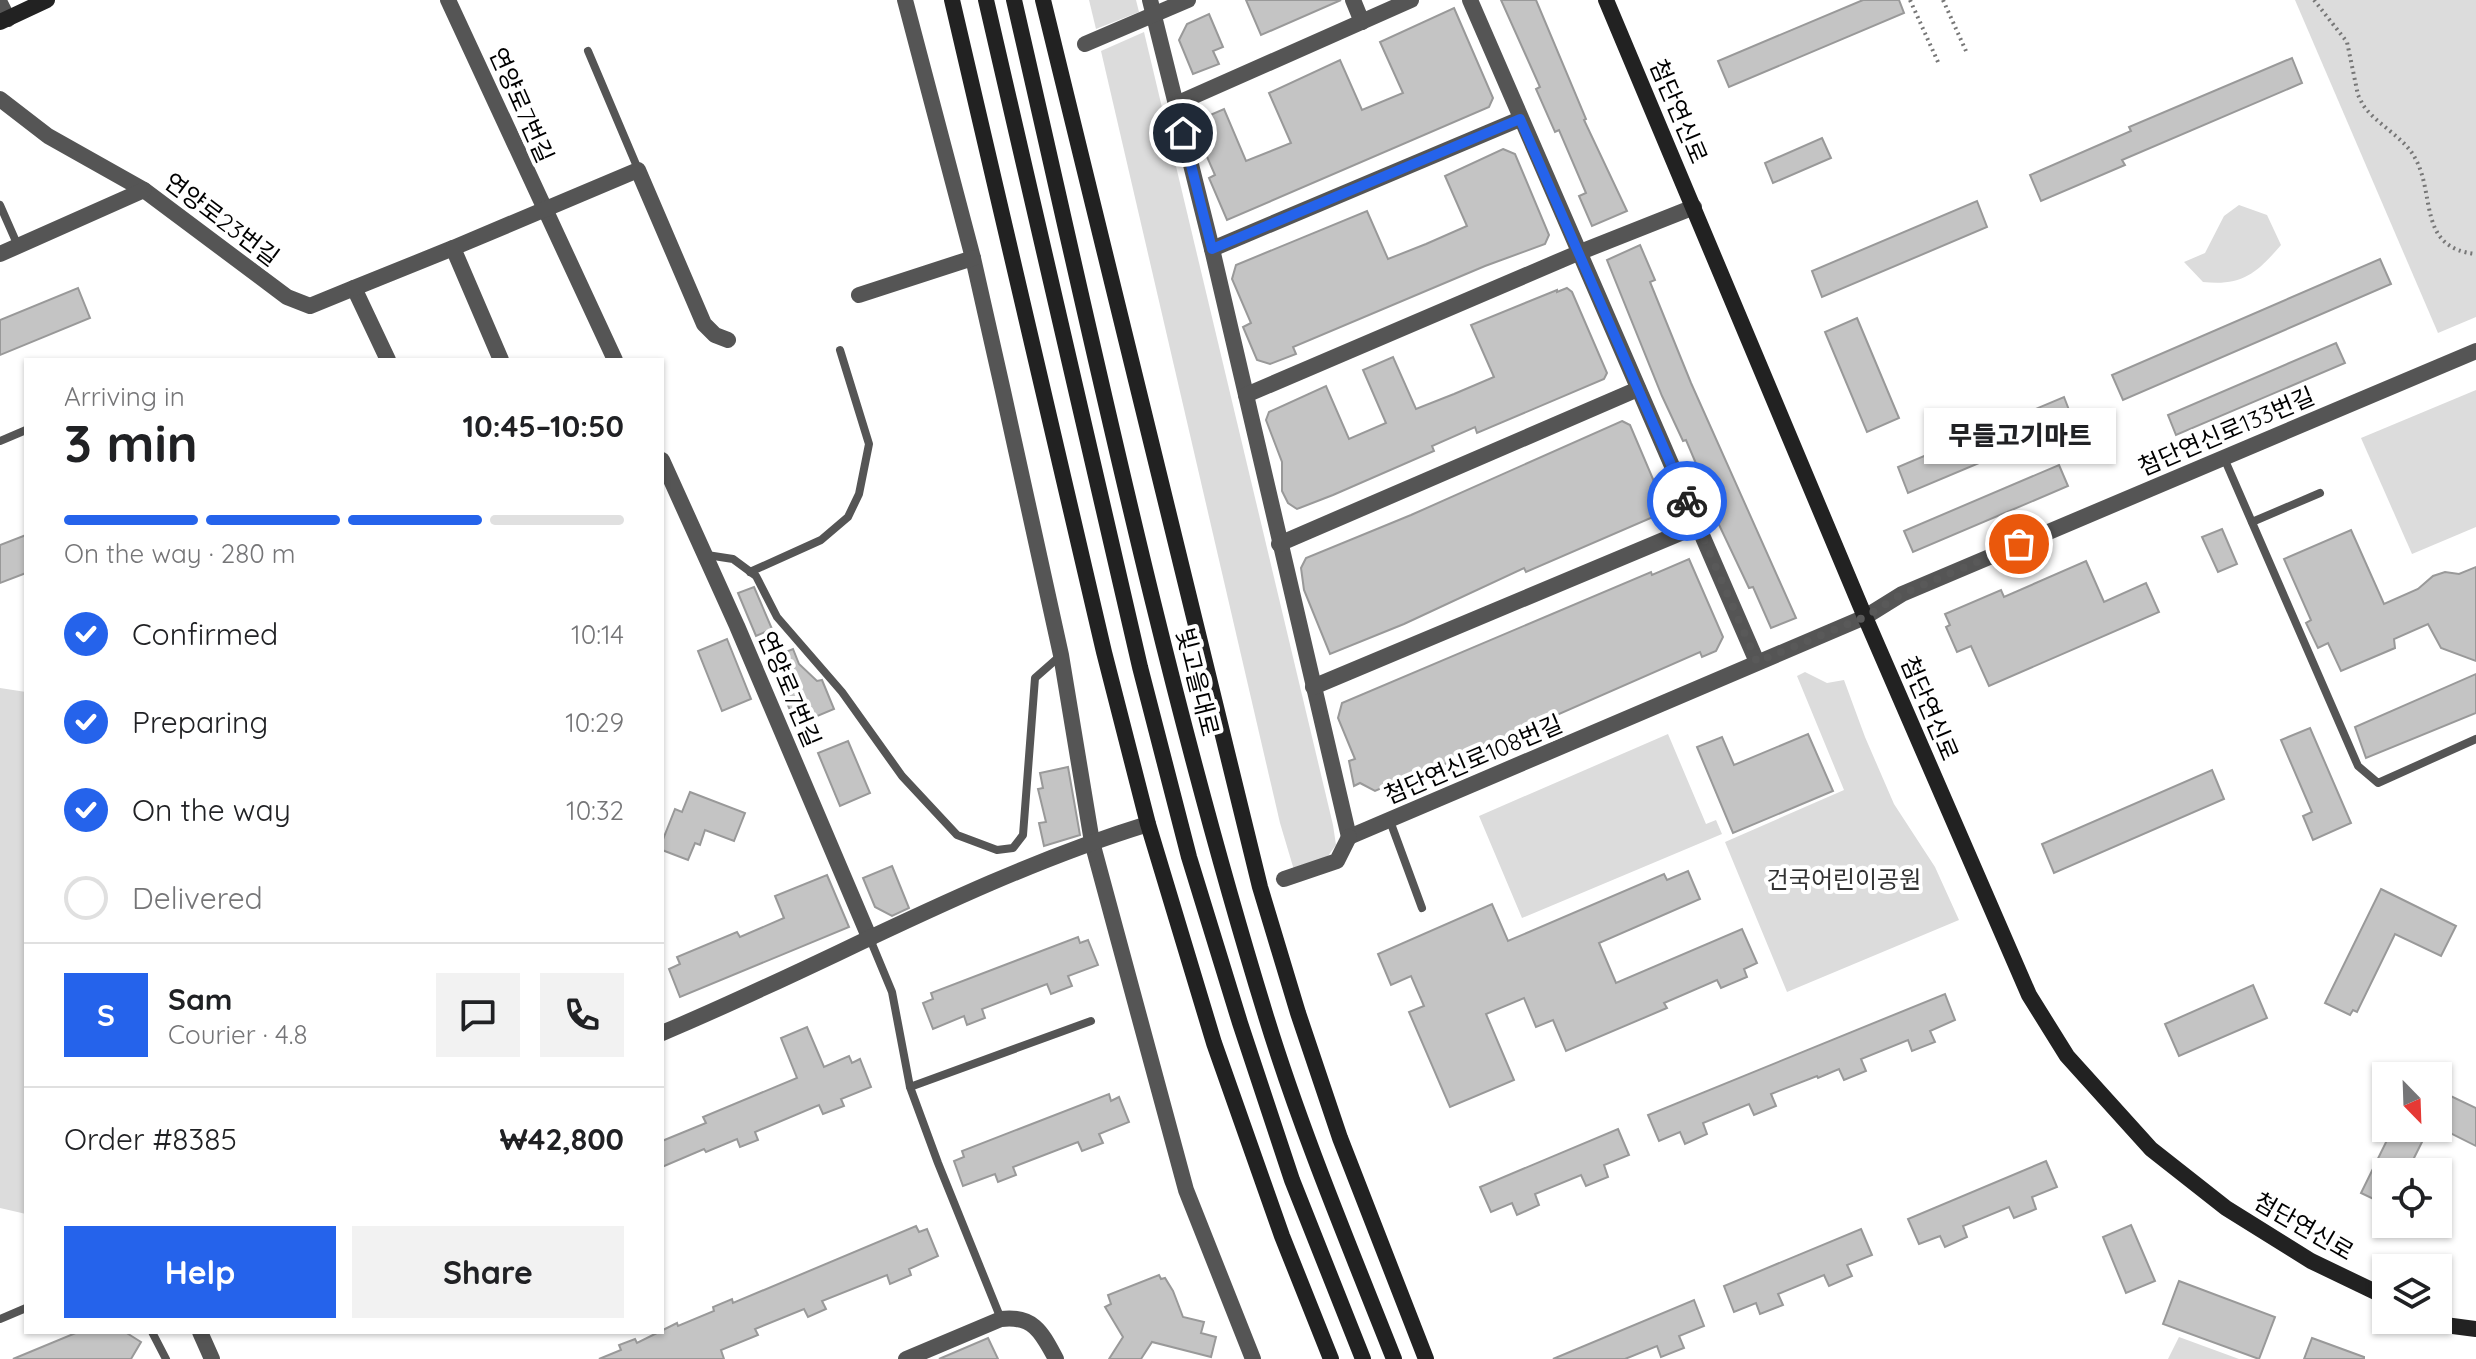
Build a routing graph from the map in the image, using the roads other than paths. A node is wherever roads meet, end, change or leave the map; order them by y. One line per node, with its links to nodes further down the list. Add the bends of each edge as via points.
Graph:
1 (47, 0): 15 (main road)
2 (448, 0): 26 (street, 연양로7번길)
3 (905, 0): 32 (street)
4 (952, 0): 59 (main road)
5 (986, 0): 82 (main road, via 1189,857 1292,1180)
6 (1014, 0): 83 (main road, 빛고을대로, via 1211,829 1276,1045)
7 (1043, 0): 84 (main road, via 1260,887 1340,1138)
8 (1188, 0): 14 (street)
9 (1353, 0): 16 (street)
10 (1411, 0): 16 (street)
11 (1470, 0): 21 (street)
12 (1606, 0): 25 (main road, 첨단연신로)
13 (0, 3): 15 (street)
14 (1152, 8): 17 (street); 20 (street)
15 (4, 20)
16 (1362, 22): 20 (street)
17 (1085, 44)
18 (588, 51): 22 (lane)
19 (0, 99): 23 (street, 연양로23번길, via 48,136)
20 (1176, 104): 29 (street)
21 (1520, 119): 29 (street); 30 (street)
22 (638, 170): 26 (street); 35 (street, via 704,324)
23 (144, 190): 27 (street); 33 (street, 연양로23번길, via 303,306)
24 (0, 205): 27 (lane)
25 (1694, 207): 30 (street); 53 (main road, 첨단연신로)
26 (543, 211): 28 (street); 40 (street, 연양로7번길)
27 (18, 246): 31 (street)
28 (453, 248): 33 (street); 39 (street)
29 (1212, 249): 42 (street)
30 (1578, 253): 41 (street); 42 (street)
31 (0, 254)
32 (973, 258): 34 (street); 54 (street)
33 (354, 288): 38 (street)
34 (859, 295)
35 (728, 340)
36 (840, 350): 52 (lane, via 869,444 859,494 848,517 828,535)
37 (2476, 351): 45 (street, 첨단연신로133번길)
38 (387, 358)
39 (500, 358)
40 (614, 358)
41 (1638, 389): 49 (street); 50 (street)
42 (1246, 395): 50 (street)
43 (24, 431): 44 (lane)
44 (0, 441)
45 (2224, 458): 48 (lane); 53 (street, 첨단연신로133번길, via 1902,594)
46 (664, 464): 51 (street, 연양로7번길)
47 (2320, 493): 48 (lane)
48 (2252, 522): 57 (lane, via 2358,766 2378,783)
49 (1697, 526): 55 (street); 56 (street)
50 (1279, 544): 56 (street)
51 (706, 555): 52 (lane, via 733,559); 64 (street, 연양로7번길)
52 (750, 572): 54 (lane, via 777,617 842,692 902,776 957,835 997,850 1013,848 1023,835 1035,678)
53 (1865, 617): 55 (street, 첨단연신로108번길); 68 (main road, 첨단연신로, via 2015,967 2067,1056 2151,1149 2226,1208 2311,1261)
54 (1061, 655): 61 (street)
55 (1757, 662): 58 (street, 첨단연신로108번길)
56 (1313, 687): 60 (street)
57 (2476, 739)
58 (1390, 821): 60 (street, 첨단연신로108번길); 63 (lane)
59 (1148, 824): 61 (street); 81 (main road, via 1214,1043)
60 (1349, 837): 62 (street, via 1337,861)
61 (1092, 842): 64 (street); 80 (street, via 1186,1190)
62 (1284, 879)
63 (1422, 908)
64 (870, 939): 66 (street); 67 (lane, via 892,992)
65 (1091, 1021): 67 (lane)
66 (664, 1032)
67 (910, 1087): 71 (lane)
68 (2372, 1290)
69 (24, 1309): 70 (lane)
70 (0, 1319)
71 (1001, 1319): 78 (street); 79 (street, via 1032,1323)
72 (2452, 1326): 73 (main road)
73 (2476, 1329)
74 (153, 1334): 76 (lane)
75 (201, 1334): 77 (street)
76 (166, 1359)
77 (212, 1359)
78 (906, 1359)
79 (1056, 1359)
80 (1253, 1359)
81 (1331, 1359)
82 (1363, 1359)
83 (1394, 1359)
84 (1426, 1359)

